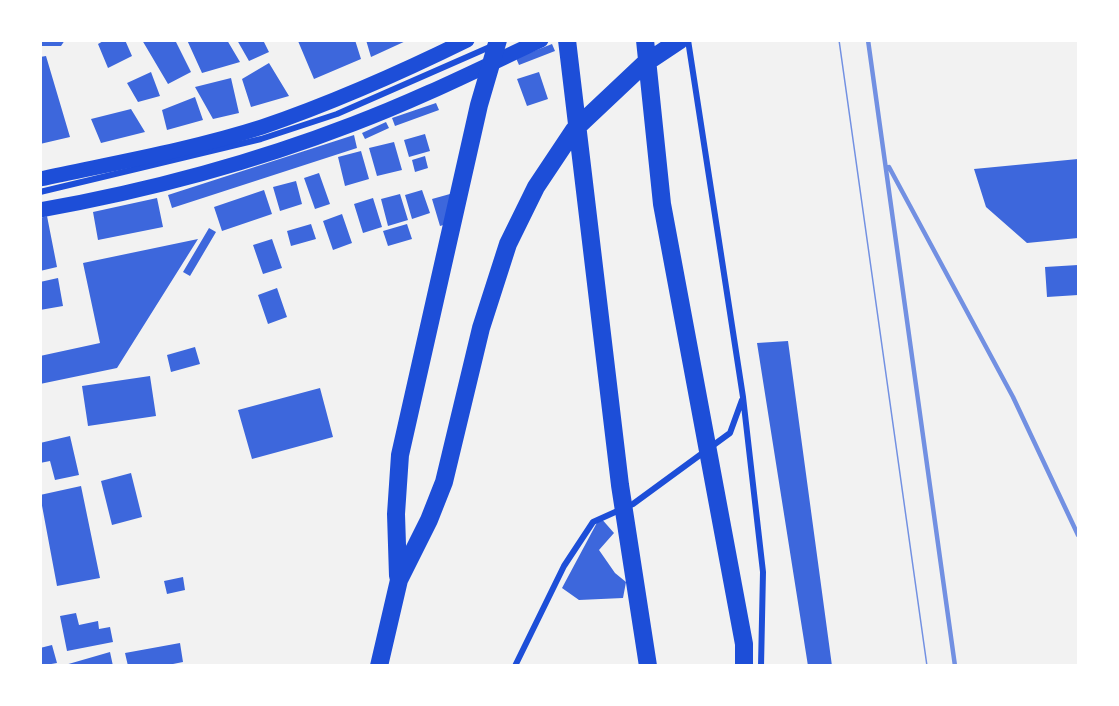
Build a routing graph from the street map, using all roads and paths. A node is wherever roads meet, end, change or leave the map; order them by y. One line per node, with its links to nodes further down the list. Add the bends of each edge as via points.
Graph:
1 (467, 40): 9 (main road, via 399,74 262,127)
2 (498, 40): 13 (highway, via 479,105 400,455 396,514)
3 (503, 40): 10 (street, via 337,114 261,139)
4 (541, 40): 11 (main road, via 354,124 246,161 122,195)
5 (567, 40): 17 (highway, via 620,485)
6 (645, 40): 14 (highway, via 662,204)
7 (680, 40): 13 (highway, via 644,64 574,130 536,188 508,244 481,328 444,482)
8 (688, 40): 12 (street)
9 (40, 179)
10 (40, 192)
11 (40, 210)
12 (743, 397): 16 (street, via 730,433 633,504 593,522 564,566); 20 (street, via 763,572)
13 (399, 580): 15 (highway)
14 (744, 644): 18 (highway); 19 (highway)
15 (379, 666)
16 (515, 666)
17 (648, 666)
18 (744, 666)
19 (749, 666)
20 (761, 666)

